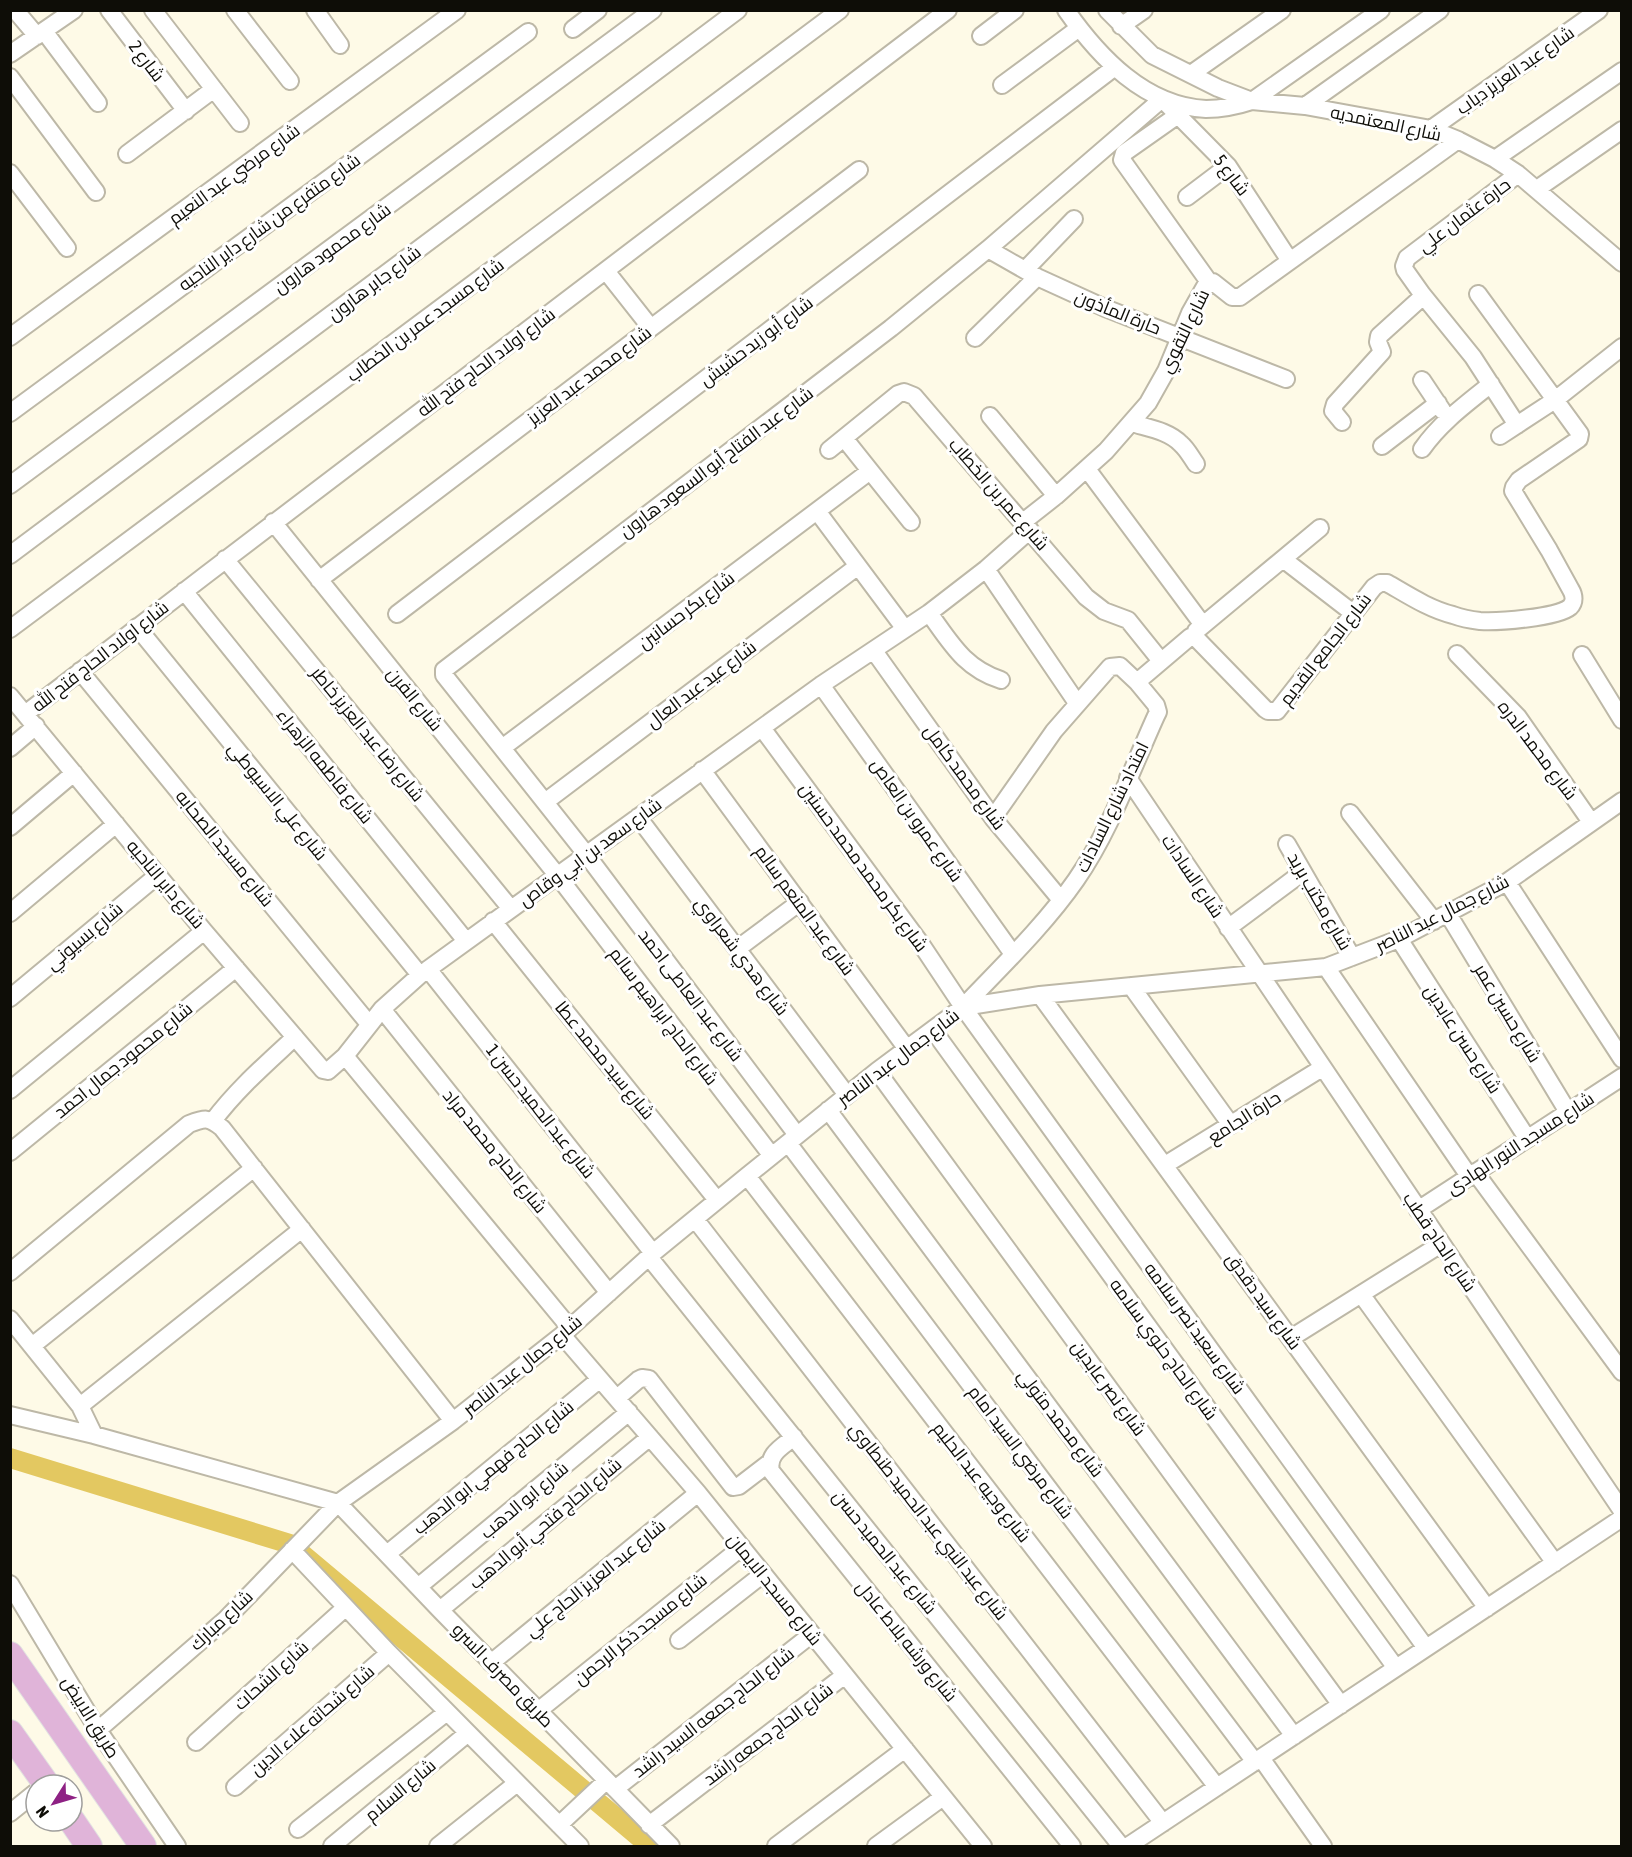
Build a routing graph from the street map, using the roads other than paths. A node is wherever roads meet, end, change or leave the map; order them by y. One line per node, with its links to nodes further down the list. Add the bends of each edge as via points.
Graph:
1 (15, 10): 25 (street)
2 (74, 10): 25 (street)
3 (109, 10): 40 (street, شارع 2)
4 (153, 10): 35 (street)
5 (235, 10): 33 (street)
6 (315, 10): 27 (street)
7 (457, 10): 66 (street, شارع مرضي عبد النعيم)
8 (598, 10): 23 (street)
9 (653, 10): 89 (street, شارع محمود هارون)
10 (738, 10): 96 (street, شارع جابر هارون)
11 (840, 10): 107 (street, شارع مسجد عمر بن الخطاب)
12 (948, 10): 60 (street, شارع اولاد الحاج فتح الله)
13 (1015, 10): 26 (street)
14 (1066, 10): 22 (street, شارع المعتمديه)
15 (1107, 10): 21 (street, شارع المعتمديه)
16 (1144, 10): 21 (street)
17 (1282, 10): 31 (street)
18 (1381, 10): 37 (street)
19 (1440, 10): 39 (street)
20 (1599, 10): 43 (street, شارع عبد العزيز دياب)
21 (1121, 26): 31 (street, شارع المعتمديه, via 1152,55)
22 (1079, 28): 29 (street, شارع المعتمديه); 34 (street)
23 (573, 29)
24 (528, 32): 75 (street, شارع متفرع من شارع داير الناحيه)
25 (40, 34): 28 (street); 38 (street)
26 (981, 36)
27 (340, 45)
28 (10, 54)
29 (1115, 67): 36 (street, شارع المعتمديه); 105 (street, شارع أبو زيد حشيش)
30 (1622, 70): 47 (street)
31 (1191, 74): 37 (street, شارع المعتمديه)
32 (10, 77): 53 (street)
33 (290, 81)
34 (1002, 85)
35 (214, 89): 40 (street); 42 (street)
36 (1162, 99): 37 (street, شارع المعتمديه, via 1207,109); 41 (street, شارع 5); 57 (street, شارع عبد الفتاح أبو السعود هارون)
37 (1252, 101): 39 (street, شارع المعتمديه)
38 (99, 103)
39 (1305, 106): 43 (street, شارع المعتمديه)
40 (186, 111): 46 (street)
41 (1178, 115): 48 (street, شارع 5); 62 (street, via 1124,153 1122,160)
42 (240, 123)
43 (1431, 129): 45 (street, شارع المعتمديه)
44 (1622, 130): 52 (street)
45 (1458, 140): 47 (street, شارع المعتمديه); 58 (street, شارع التقوي)
46 (127, 153)
47 (1496, 159): 51 (street, شارع المعتمديه)
48 (1228, 166): 54 (street); 58 (street, شارع 5)
49 (859, 170): 65 (street, شارع محمد عبد العزيز)
50 (10, 173): 56 (street)
51 (1518, 174): 52 (street, شارع المعتمديه); 63 (street, حارة عثمان علي, via 1407,258 1405,270)
52 (1537, 189): 59 (street, شارع المعتمديه)
53 (96, 192)
54 (1187, 197)
55 (1074, 219): 61 (street)
56 (67, 248)
57 (988, 249): 61 (street, حارة المأذون); 124 (street, شارع عبد الفتاح أبو السعود هارون, via 891,328 444,670)
58 (1290, 261): 62 (street, شارع التقوي, via 1237,298)
59 (1622, 263)
60 (606, 271): 65 (street); 92 (street, شارع اولاد الحاج فتح الله)
61 (1031, 274): 67 (street, حارة المأذون); 68 (street)
62 (1209, 282): 67 (street, شارع التقوي, via 1190,312)
63 (1422, 294): 72 (street, حارة عثمان علي); 78 (street, via 1379,336 1382,352 1335,404 1333,411)
64 (1478, 294): 73 (street)
65 (651, 328): 101 (street, شارع محمد عبد العزيز)
66 (10, 337)
67 (1181, 337): 70 (street, حارة المأذون); 79 (street, شارع التقوي, via 1166,371)
68 (975, 338)
69 (1622, 347): 73 (street)
70 (1286, 379)
71 (1422, 380): 74 (street)
72 (1491, 384): 77 (street); 80 (street, حارة عثمان علي)
73 (1555, 399): 80 (street); 104 (street, شارع الجامع القديم, via 1580,436 1519,480 1513,491 1574,596 1569,607 1533,618 1478,621 1425,605 1383,582 1376,584)
74 (1438, 403): 77 (street); 83 (street)
75 (10, 413)
76 (990, 416): 90 (street)
77 (1448, 419): 84 (street)
78 (1342, 422)
79 (1132, 423): 86 (street, via 1174,438); 87 (street, شارع التقوي)
80 (1517, 424): 81 (street)
81 (1500, 436)
82 (844, 438): 85 (street, شارع عمر بن الخطاب); 88 (street); 94 (street, شارع عمر بن الخطاب, via 898,394 909,393)
83 (1382, 446)
84 (1422, 449)
85 (829, 450)
86 (1196, 464)
87 (1087, 469): 90 (street, شارع التقوي); 109 (street)
88 (870, 471): 91 (street, شارع بكر حسانين); 93 (street)
89 (10, 485)
90 (1056, 496): 94 (street, شارع التقوي)
91 (817, 511): 99 (street); 124 (street, شارع بكر حسانين)
92 (273, 522): 97 (street, شارع اولاد الحاج فتح الله); 101 (street, شارع الفرن)
93 (911, 522)
94 (1026, 526): 100 (street, شارع التقوي); 113 (street, شارع عمر بن الخطاب, via 1086,597 1104,611 1128,620)
95 (1320, 528): 98 (street)
96 (10, 555)
97 (225, 559): 102 (street, شارع اولاد الحاج فتح الله); 144 (street, شارع رضا عبد العزيز خاطر)
98 (1283, 559): 104 (street); 109 (street)
99 (858, 566): 108 (street); 128 (street, شارع عيد عبد العال)
100 (986, 569): 103 (street, شارع التقوي); 119 (street)
101 (320, 580): 140 (street, شارع الفرن)
102 (184, 591): 106 (street, شارع اولاد الحاج فتح الله); 151 (street, شارع فاطمه الزهراء)
103 (929, 613): 108 (street, شارع التقوي); 115 (street, via 971,665)
104 (1353, 613): 109 (street, شارع الجامع القديم, via 1273,712 1265,709 1197,638)
105 (397, 614)
106 (137, 627): 114 (street, شارع اولاد الحاج فتح الله); 157 (street, شارع علي الاسيوطي)
107 (10, 629)
108 (905, 629): 110 (street, شارع التقوي)
109 (1198, 631): 113 (street)
110 (874, 651): 117 (street, شارع سعد بن ابي وقاص); 132 (street, شارع محمد كامل)
111 (1457, 654): 133 (street, شارع محمد الدره, via 1518,717)
112 (1582, 655): 121 (street)
113 (1161, 661): 116 (street)
114 (80, 671): 120 (street, شارع اولاد الحاج فتح الله); 164 (street, شارع مسجد الصحابه)
115 (1001, 680)
116 (1137, 682): 119 (street, via 1120,666 1110,667); 127 (street, امتداد شارع السادات, via 1154,701 1158,712)
117 (821, 685): 122 (street, شارع سعد بن ابي وقاص); 153 (street, شارع عمرو بن العاص)
118 (10, 696): 120 (street, شارع داير الناحيه)
119 (1077, 704): 132 (street)
120 (30, 720): 123 (street, شارع اولاد الحاج فتح الله); 126 (street, شارع داير الناحيه)
121 (1622, 720)
122 (762, 728): 125 (street, شارع سعد بن ابي وقاص); 162 (street, شارع بكر محمد محمد حسنين)
123 (10, 748)
124 (502, 748): 128 (street, شارع عبد الفتاح أبو السعود هارون)
125 (702, 770): 131 (street, شارع سعد بن ابي وقاص); 143 (street, شارع عبد المنعم سالم)
126 (74, 773): 134 (street, شارع داير الناحيه); 135 (street)
127 (1128, 778): 142 (street, امتداد شارع السادات, via 1095,849); 148 (street, شارع السادات)
128 (545, 802): 137 (street, شارع عبد الفتاح أبو السعود هارون)
129 (1620, 805): 133 (street, شارع جمال عبد الناصر)
130 (1350, 813): 146 (street, شارع حسين عمر)
131 (638, 817): 137 (street, شارع سعد بن ابي وقاص); 152 (street, شارع هدي شعراوي)
132 (993, 818): 142 (street, شارع محمد كامل)
133 (1591, 822): 141 (street, شارع جمال عبد الناصر)
134 (116, 824): 139 (street, شارع داير الناحيه); 145 (street)
135 (10, 827)
136 (1287, 844): 138 (street, شارع مكتب بريد)
137 (586, 854): 140 (street, شارع سعد بن ابي وقاص); 181 (street, شارع عبد العاطى احمد)
138 (1303, 872): 148 (street); 154 (street, شارع مكتب بريد)
139 (158, 875): 149 (street, شارع داير الناحيه); 161 (street, شارع بسيوني)
140 (557, 875): 144 (street, شارع سعد بن ابي وقاص); 183 (street, شارع الحاج ابراهيم سالم)
141 (1507, 882): 146 (street, شارع جمال عبد الناصر); 169 (street)
142 (1061, 900): 153 (street, امتداد شارع السادات)
143 (800, 902): 152 (street); 167 (street, شارع عبد المنعم سالم)
144 (511, 909): 147 (street, شارع سعد بن ابي وقاص)
145 (10, 912)
146 (1441, 917): 150 (street, شارع جمال عبد الناصر); 177 (street, شارع حسين عمر)
147 (493, 921): 151 (street, شارع سعد بن ابي وقاص); 188 (street, شارع سيد محمد عطا)
148 (1228, 928): 158 (street, شارع السادات)
149 (204, 931): 156 (street, شارع داير الناحيه); 174 (street)
150 (1399, 939): 154 (street, شارع جمال عبد الناصر); 180 (street, شارع حسن عابدين)
151 (465, 941): 157 (street, شارع سعد بن ابي وقاص)
152 (737, 949): 175 (street, شارع هدي شعراوي)
153 (1012, 954): 162 (street, امتداد شارع السادات)
154 (1352, 957): 155 (street, شارع جمال عبد الناصر)
155 (1326, 967): 158 (street, شارع جمال عبد الناصر); 186 (street)
156 (236, 968): 166 (street, شارع داير الناحيه); 182 (street, شارع محمود جمال احمد)
157 (424, 972): 163 (street, شارع سعد بن ابي وقاص); 193 (street, شارع عبد الحميد حسن 1)
158 (1258, 973): 159 (street, شارع جمال عبد الناصر); 170 (street, شارع الحاج قطب)
159 (1131, 986): 160 (street, شارع جمال عبد الناصر); 179 (street)
160 (1040, 995): 162 (street, شارع جمال عبد الناصر); 184 (street, شارع سيد دقدق)
161 (10, 998)
162 (963, 1007): 165 (street, شارع جمال عبد الناصر); 228 (street, شارع سعيد نصر سلامه)
163 (382, 1009): 164 (street, شارع سعد بن ابي وقاص); 195 (street, شارع الحاج محمد مراد)
164 (369, 1024): 168 (street, شارع سعد بن ابي وقاص)
165 (933, 1030): 167 (street, شارع جمال عبد الناصر); 232 (street, شارع الحاج حلوي سلامه)
166 (295, 1037): 171 (street, شارع داير الناحيه); 178 (street)
167 (907, 1049): 172 (street, شارع جمال عبد الناصر)
168 (345, 1056): 171 (street, شارع سعد بن ابي وقاص, via 328,1071); 198 (street, شارع مسجد الايمان)
169 (1622, 1059)
170 (1322, 1068): 179 (street, حارة الجامع); 189 (street, شارع الحاج قطب)
171 (323, 1070)
172 (877, 1071): 175 (street, شارع جمال عبد الناصر); 234 (street, شارع نصر عابدين)
173 (1622, 1077): 177 (street, شارع مسجد النور الهادى)
174 (10, 1090)
175 (847, 1095): 176 (street, شارع جمال عبد الناصر)
176 (828, 1110): 181 (street, شارع جمال عبد الناصر); 240 (street, شارع محمد متولي)
177 (1568, 1112): 180 (street, شارع مسجد النور الهادى)
178 (213, 1121): 185 (street); 194 (street, via 203,1118 189,1124)
179 (1231, 1125): 184 (street, حارة الجامع)
180 (1527, 1138): 186 (street, شارع مسجد النور الهادى)
181 (792, 1139): 183 (street, شارع جمال عبد الناصر); 243 (street, شارع مرضي السيد امام)
182 (10, 1152)
183 (772, 1156): 187 (street, شارع جمال عبد الناصر)
184 (1166, 1165): 199 (street, شارع سيد دقدق)
185 (254, 1168): 191 (street); 200 (street)
186 (1472, 1174): 189 (street, شارع مسجد النور الهادى); 201 (street)
187 (747, 1176): 188 (street, شارع جمال عبد الناصر); 248 (street, شارع وجيه عبد الحليم)
188 (717, 1200): 190 (street, شارع جمال عبد الناصر)
189 (1418, 1210): 192 (street, شارع الحاج قطب)
190 (695, 1219): 193 (street, شارع جمال عبد الناصر); 252 (street, شارع عبد النبي عبد الحميد طنطاوي)
191 (302, 1229): 204 (street); 207 (street)
192 (1441, 1244): 196 (street); 214 (street, شارع الحاج قطب)
193 (651, 1255): 195 (street, شارع جمال عبد الناصر); 210 (street, شارع عبد الحميد حسن)
194 (10, 1272)
195 (609, 1293): 198 (street, شارع جمال عبد الناصر)
196 (1361, 1294): 199 (street); 219 (street)
197 (10, 1319): 200 (street)
198 (566, 1332): 202 (street, شارع مسجد الايمان); 207 (street, شارع جمال عبد الناصر)
199 (1291, 1338): 224 (street, شارع سيد دقدق)
200 (32, 1346): 204 (street)
201 (1622, 1372)
202 (600, 1379): 203 (street, شارع مسجد الايمان); 218 (street, شارع الحاج فهمي ابو الدهب)
203 (617, 1398): 205 (street, شارع مسجد الايمان); 211 (street, via 642,1378 648,1379 733,1487)
204 (80, 1406): 208 (street)
205 (629, 1412): 209 (street, شارع مسجد الايمان); 222 (street, شارع ابو الدهب)
206 (10, 1415): 208 (street)
207 (453, 1421): 213 (street, شارع جمال عبد الناصر)
208 (94, 1435): 213 (street)
209 (650, 1437): 212 (street, شارع مسجد الايمان); 225 (street, شارع الحاج فتحي أبو الدهب)
210 (794, 1437): 211 (street); 267 (street, شارع عبد الحميد حسن)
211 (769, 1463): 266 (street, شارع ورشه بلاط عادل, via 771,1471)
212 (698, 1493): 216 (street, شارع مسجد الايمان); 231 (street, شارع عبد العزيز الحاج علي)
213 (338, 1503): 217 (street, شارع مبارك); 218 (street, طريق مصرف السرو)
214 (1622, 1511)
215 (1622, 1518): 219 (street)
216 (742, 1547): 220 (street, شارع مسجد الايمان); 235 (street, شارع مسجد ذكر الرحمن)
217 (292, 1550): 223 (street); 237 (street, شارع مبارك, via 226,1618)
218 (387, 1554): 222 (street, طريق مصرف السرو)
219 (1555, 1563): 224 (street)
220 (763, 1574): 226 (street, شارع مسجد الايمان); 227 (street)
221 (10, 1584): 237 (street, طريق الابيض)
222 (418, 1587): 225 (street, طريق مصرف السرو)
223 (345, 1608): 229 (street); 241 (street, شارع الشحات)
224 (1487, 1608): 228 (street)
225 (440, 1610): 231 (street, طريق مصرف السرو)
226 (812, 1635): 233 (street, شارع مسجد الايمان); 246 (street, شارع الحاج جمعه السيد راشد)
227 (679, 1640)
228 (1426, 1648): 232 (street)
229 (389, 1653): 236 (street); 247 (street, شارع شحاته علاء الدين)
230 (10, 1654): 257 (main road)
231 (491, 1663): 235 (street, طريق مصرف السرو)
232 (1396, 1668): 234 (street)
233 (845, 1675): 242 (street, شارع مسجد الايمان); 254 (street, شارع الحاج جمعه راشد)
234 (1341, 1705): 240 (street)
235 (538, 1711): 246 (street, طريق مصرف السرو)
236 (447, 1712): 239 (street); 255 (street)
237 (98, 1730): 258 (street, طريق الابيض)
238 (10, 1733): 244 (main road)
239 (468, 1733): 245 (street); 259 (street, شارع السلام)
240 (1294, 1736): 243 (street)
241 (196, 1742)
242 (905, 1749): 249 (street, شارع مسجد الايمان); 263 (street)
243 (1258, 1760): 248 (street); 268 (street, شارع مرضي السيد امام)
244 (35, 1773)
245 (517, 1783): 253 (street); 260 (street)
246 (611, 1785): 253 (street, شارع الحاج جمعه السيد راشد); 254 (street, طريق مصرف السرو)
247 (235, 1787)
248 (1217, 1787): 252 (street)
249 (943, 1797): 264 (street); 265 (street, شارع مسجد الايمان)
250 (24, 1802): 251 (street)
251 (10, 1814)
252 (1163, 1823): 256 (street)
253 (559, 1825): 261 (street)
254 (649, 1825): 262 (street, طريق مصرف السرو)
255 (298, 1829)
256 (1139, 1843)
257 (143, 1846)
258 (177, 1846)
259 (332, 1846)
260 (438, 1846)
261 (580, 1846)
262 (670, 1846)
263 (776, 1846)
264 (876, 1846)
265 (983, 1846)
266 (1072, 1846)
267 (1122, 1846)
268 (1323, 1846)

